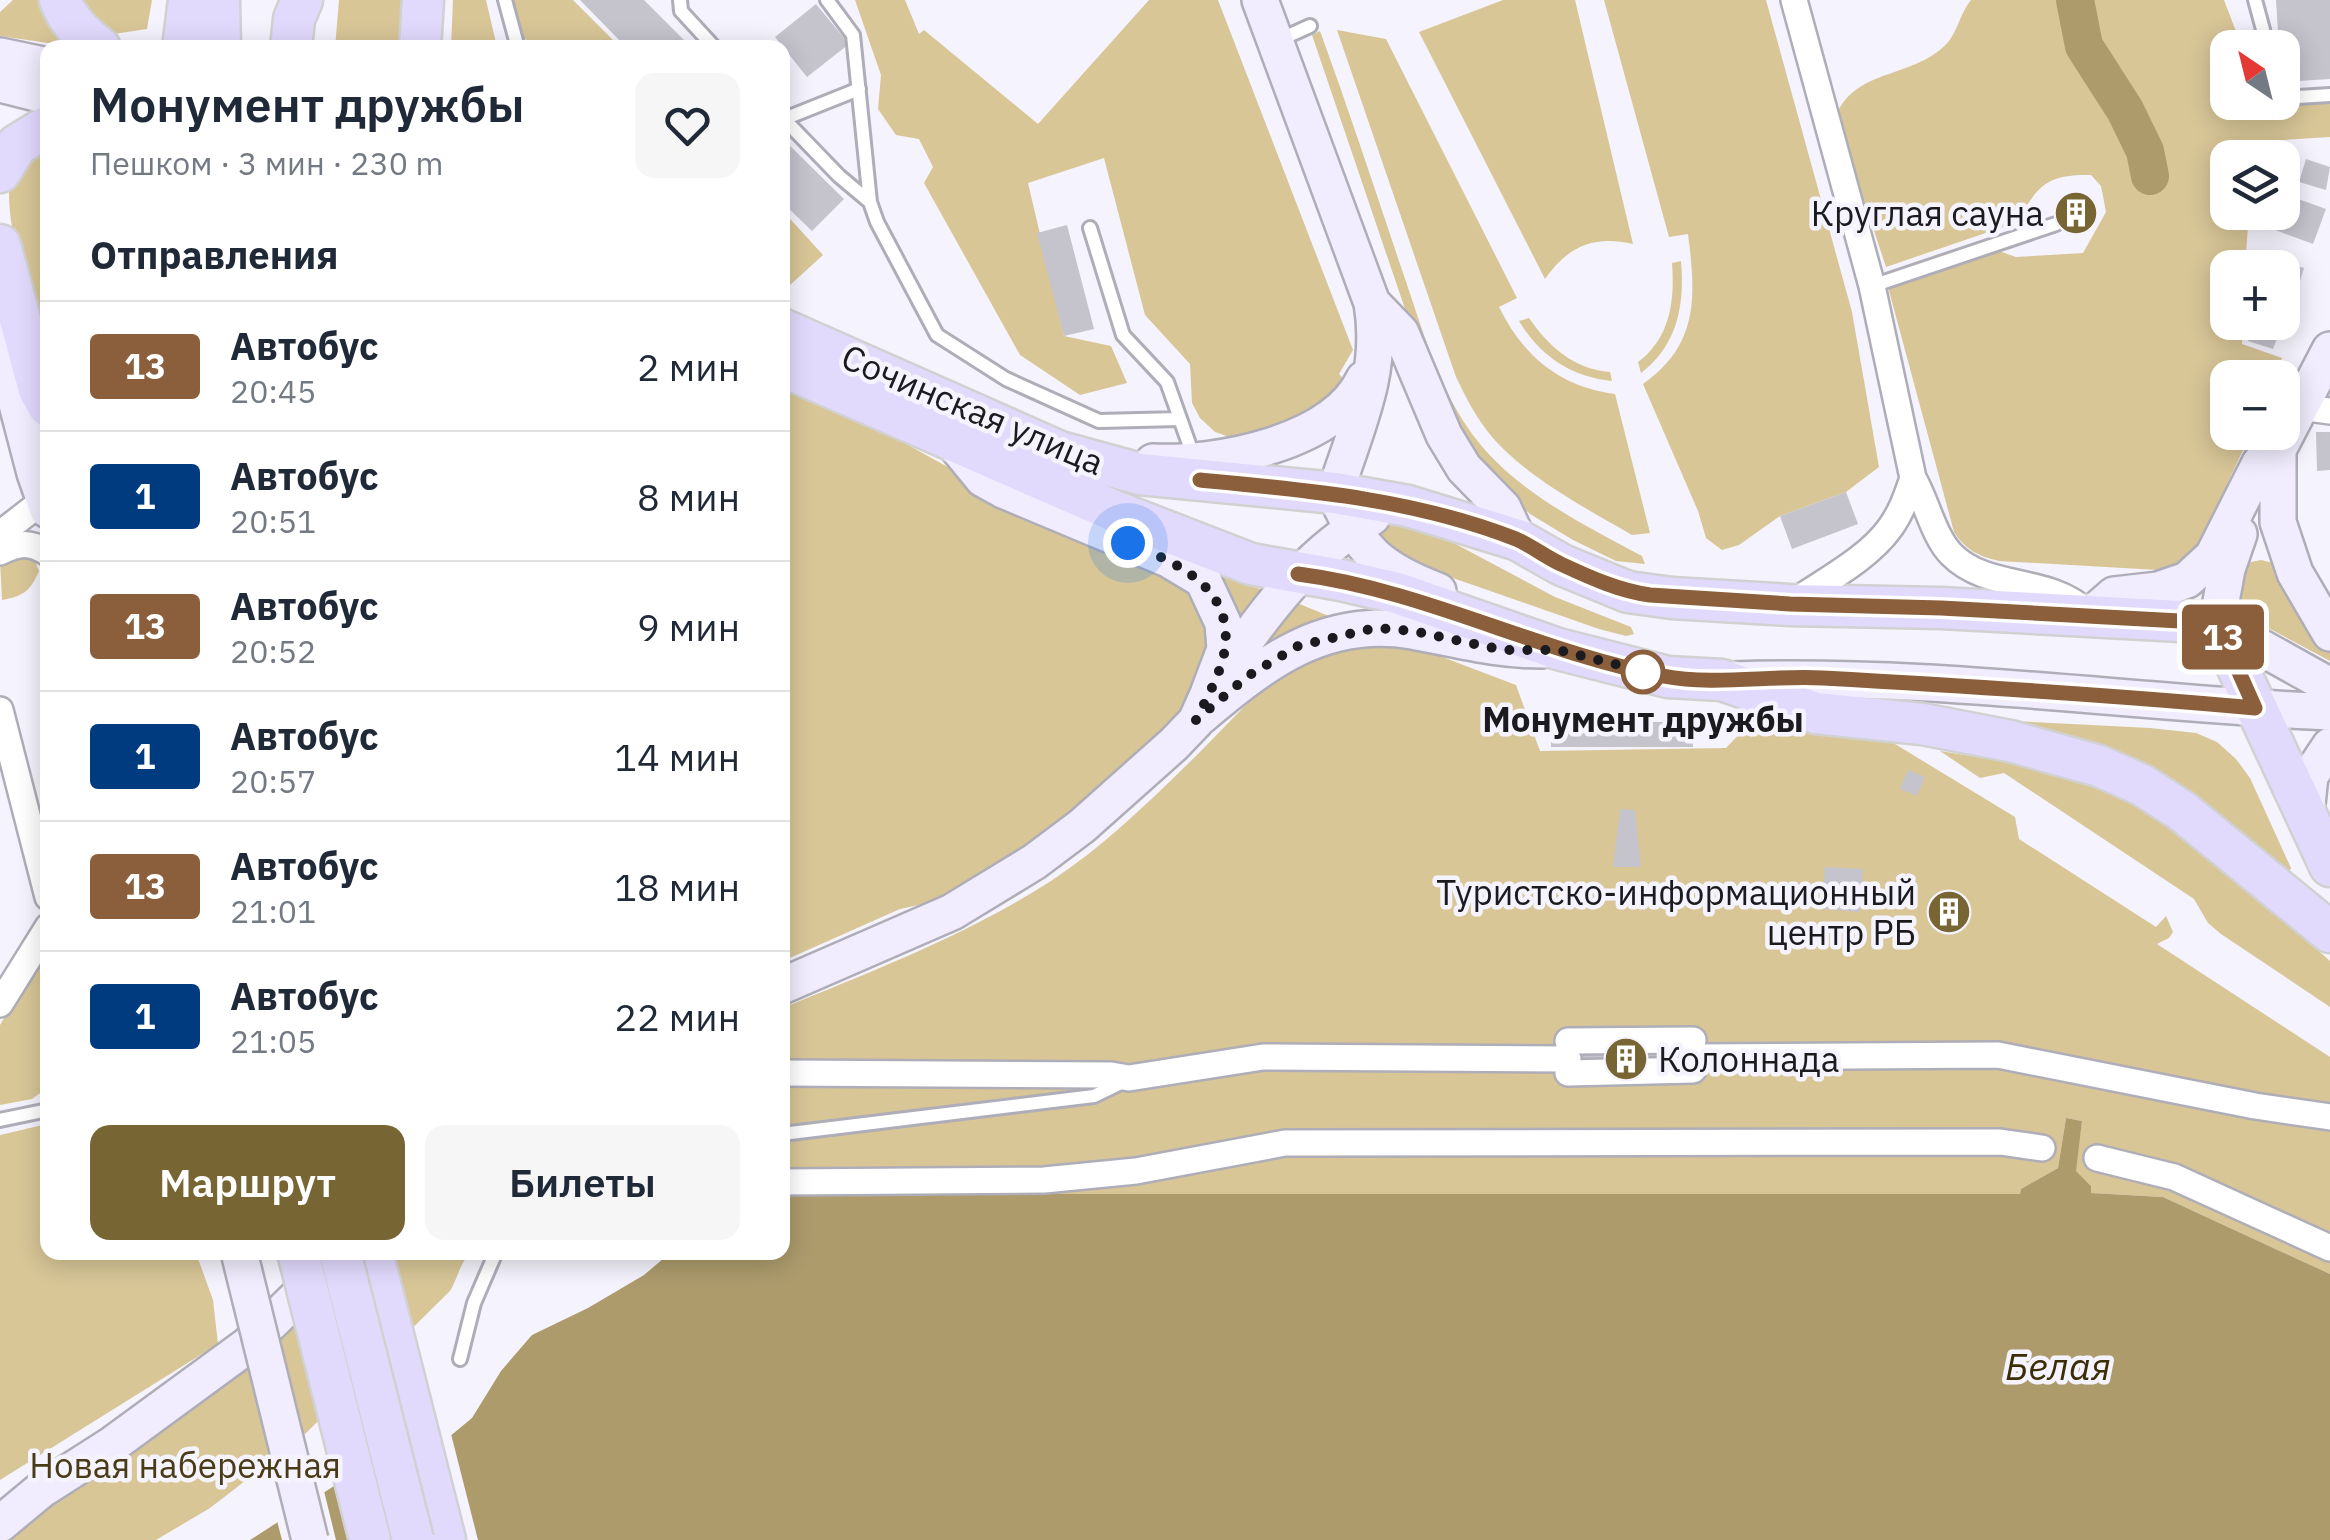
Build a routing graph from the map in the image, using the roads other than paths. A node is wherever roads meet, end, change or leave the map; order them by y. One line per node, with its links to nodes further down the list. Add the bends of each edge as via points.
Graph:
1 (60, 0): 14 (main road)
2 (219, 0): 12 (main road)
3 (424, 0): 15 (main road)
4 (444, 0): 16 (main road)
5 (504, 0): 17 (lane)
6 (680, 0): 18 (lane, via 681,11)
7 (827, 0): 23 (lane, via 853,35)
8 (1260, 0): 19 (street)
9 (1794, 0): 35 (street)
10 (2255, 0): 13 (lane)
11 (1310, 26): 19 (lane)
12 (191, 29)
13 (2263, 30)
14 (89, 40)
15 (421, 40)
16 (442, 40)
17 (516, 40)
18 (708, 40)
19 (1276, 42): 36 (street)
20 (0, 56): 21 (street)
21 (40, 64)
22 (0, 84): 24 (street)
23 (858, 89): 27 (lane); 31 (lane)
24 (40, 94)
25 (2330, 95): 26 (lane)
26 (2300, 97)
27 (790, 115)
28 (790, 125): 31 (lane)
29 (40, 131): 30 (main road, via 17,145)
30 (0, 172)
31 (870, 202): 45 (lane, via 937,335 1006,379 1099,420)
32 (2056, 224): 35 (lane)
33 (1090, 228): 45 (lane, via 1123,335 1167,382)
34 (0, 246): 42 (main road)
35 (1872, 286): 50 (street)
36 (1372, 303): 48 (street, via 1364,382 1348,404 1286,441); 52 (street, via 1372,384); 57 (street, via 1402,333 1444,435 1464,468 1503,508)
37 (790, 333): 49 (main road, Сочинская улица)
38 (0, 339): 51 (street)
39 (2330, 350): 43 (street)
40 (790, 370): 44 (main road, Сочинская улица)
41 (790, 383): 44 (main road, via 847,408)
42 (40, 392)
43 (2315, 409): 47 (street)
44 (886, 412): 46 (main road, Сочинская улица)
45 (1178, 419): 48 (lane)
46 (952, 441): 61 (main road, Сочинская улица, via 1224,556); 70 (street, via 983,479 1203,580 1224,623 1225,649)
47 (2278, 451): 63 (street, via 2260,464 2214,556 2187,580 2114,594); 64 (street, via 2241,527); 66 (street, via 2278,522 2296,574)
48 (1195, 460): 49 (street)
49 (1103, 466): 52 (main road, Сочинская улица)
50 (1913, 478): 62 (street, via 1889,531); 63 (street, via 1949,552 1969,569 2072,599)
51 (40, 481)
52 (1336, 493): 54 (main road, Сочинская улица); 55 (street); 61 (street, via 1339,516)
53 (40, 506): 56 (street)
54 (1396, 509): 55 (street); 57 (main road, Сочинская улица); 60 (street, via 1374,522 1369,536)
55 (1351, 530): 60 (street); 61 (street)
56 (0, 534)
57 (1518, 540): 62 (main road, Сочинская улица, via 1628,592)
58 (40, 547): 59 (street, via 19,544)
59 (0, 552)
60 (1375, 560): 65 (street, via 1469,606)
61 (1309, 564): 65 (main road, Сочинская улица); 70 (street)
62 (1790, 604): 63 (main road, Сочинская улица)
63 (2090, 616): 64 (main road, Сочинская улица)
64 (2217, 623): 69 (street, Сочинская улица); 71 (main road)
65 (1485, 624): 67 (main road, Сочинская улица)
66 (2330, 633)
67 (1558, 650): 68 (main road, Сочинская улица, via 1668,677); 70 (street, via 1503,650 1375,628 1298,646)
68 (1722, 680): 71 (street, Сочинская улица, via 1940,684); 78 (main road, via 1816,713 1922,724 2099,766 2182,811)
69 (2330, 686)
70 (1202, 708): 80 (street, via 1131,784 1000,885)
71 (2255, 708): 73 (street, Сочинская улица); 75 (main road)
72 (0, 710): 76 (street)
73 (2330, 712)
74 (2330, 746): 75 (street, via 2310,776)
75 (2306, 814): 77 (main road)
76 (40, 866)
77 (2330, 866)
78 (2330, 932)
79 (40, 939): 81 (street)
80 (790, 982)
81 (0, 1004)
82 (790, 1073): 83 (street)
83 (1129, 1078): 85 (street, via 1264,1057 1998,1055); 87 (lane, via 1094,1096)
84 (40, 1112): 86 (lane)
85 (2330, 1117)
86 (0, 1120)
87 (790, 1133)
88 (2042, 1148): 90 (street, via 2000,1142 1285,1143 1136,1172 1044,1180)
89 (2097, 1158): 91 (street, via 2174,1177)
90 (790, 1182)
91 (2330, 1248)
92 (241, 1260): 102 (street, bridge)
93 (300, 1260): 103 (main road, bridge)
94 (334, 1260): 99 (street, via 247,1346)
95 (344, 1260): 104 (main road, bridge)
96 (374, 1260): 105 (main road)
97 (493, 1260): 98 (lane)
98 (460, 1359)
99 (41, 1490): 100 (street); 101 (street)
100 (0, 1508)
101 (0, 1524)
102 (310, 1540)
103 (370, 1540)
104 (414, 1540)
105 (445, 1540)

